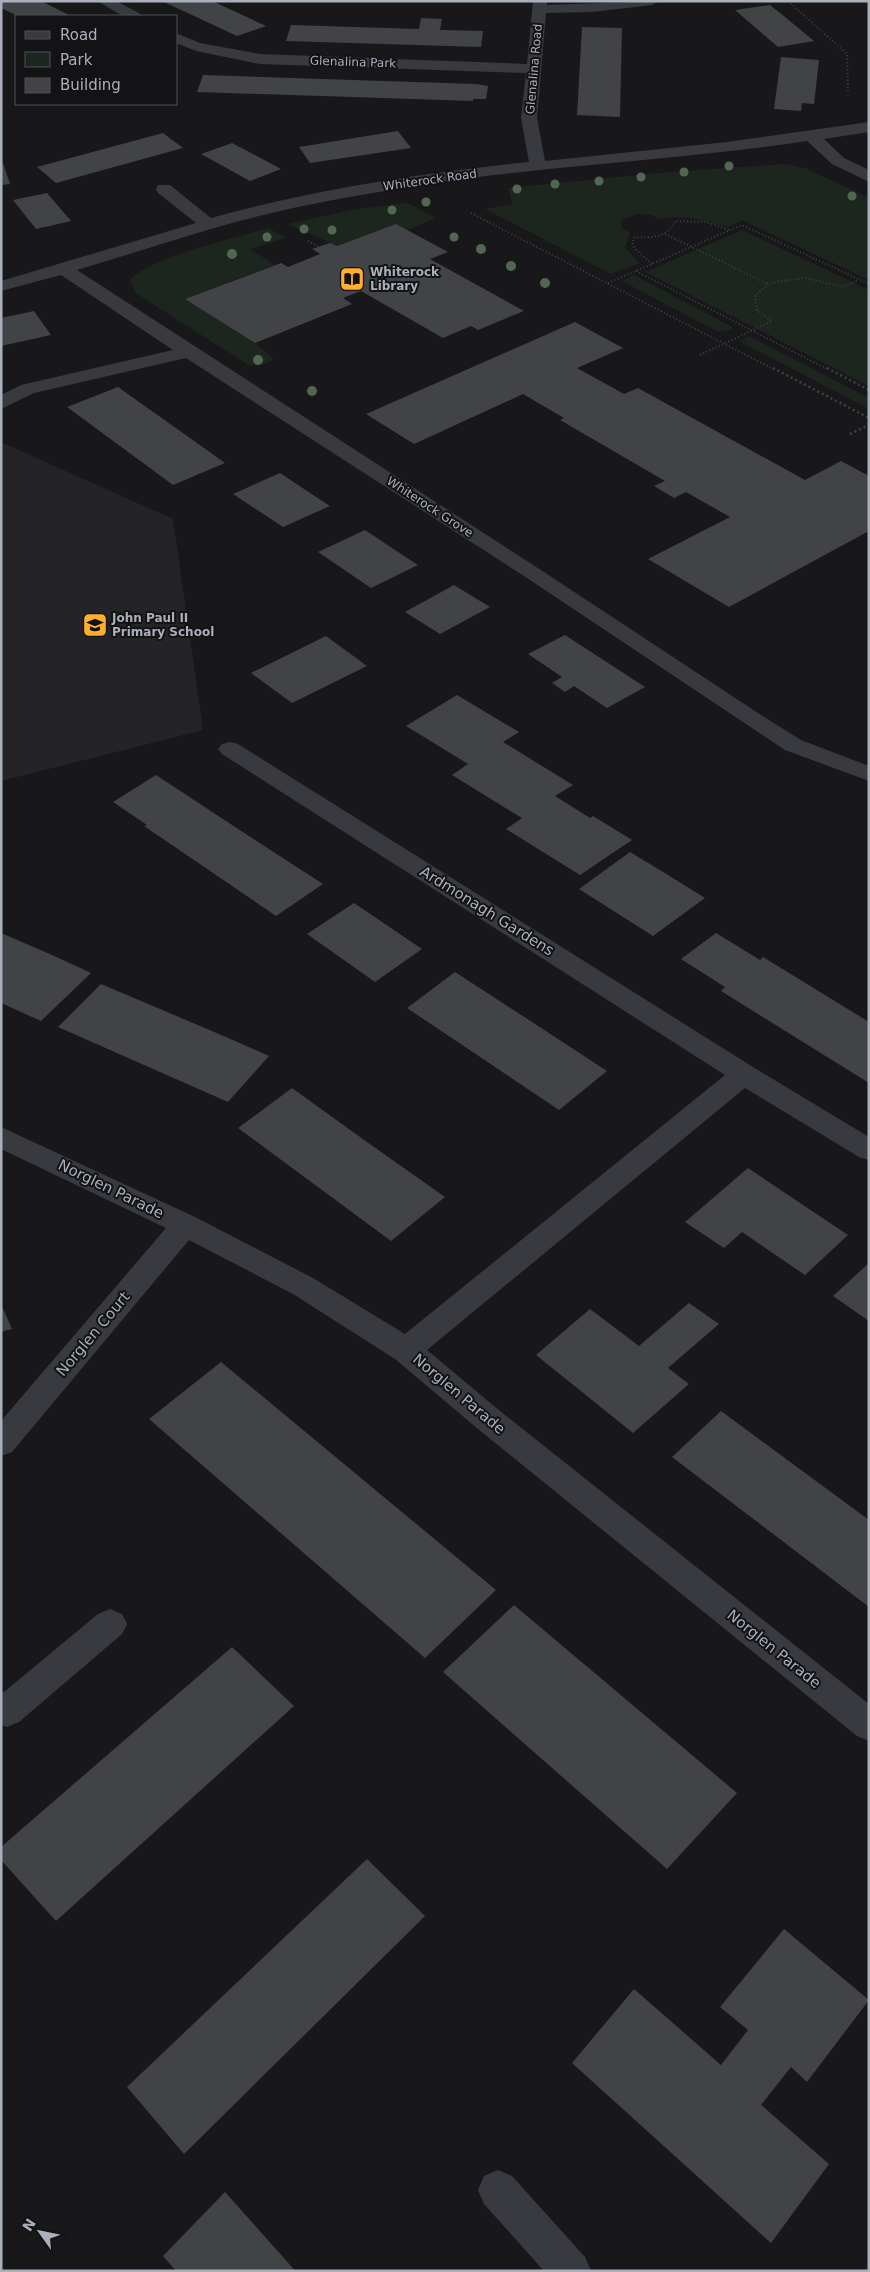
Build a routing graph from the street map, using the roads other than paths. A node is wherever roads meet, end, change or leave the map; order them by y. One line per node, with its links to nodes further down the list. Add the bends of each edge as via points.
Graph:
1 (104, 1): 4 (street)
2 (652, 1): 3 (street, via 592,8)
3 (539, 5): 6 (street, Glenalina Road)
4 (132, 15)
5 (178, 38): 6 (street, Glenalina Park, via 196,47 260,59)
6 (534, 69): 9 (street, Glenalina Road, via 529,118)
7 (869, 128): 8 (street, Whiterock Road)
8 (812, 137): 9 (street, Whiterock Road); 10 (street, via 838,161)
9 (538, 166): 12 (street, Whiterock Road, via 326,196)
10 (869, 177)
11 (164, 188): 12 (street)
12 (209, 224): 13 (street, Whiterock Road)
13 (65, 270): 14 (street, Whiterock Road); 15 (street, Whiterock Grove)
14 (1, 286)
15 (189, 352): 16 (street, via 28,389); 18 (street, Whiterock Grove, via 521,565 793,745)
16 (1, 403)
17 (230, 749): 19 (street, Ardmonagh Gardens)
18 (869, 774)
19 (744, 1074): 21 (street, Ardmonagh Gardens); 23 (street)
20 (1, 1137): 22 (street, Norglen Parade)
21 (869, 1150)
22 (185, 1225): 23 (street, Norglen Parade, via 302,1286); 24 (street, Norglen Court)
23 (406, 1350): 27 (street, Norglen Parade)
24 (1, 1443)
25 (110, 1624): 26 (street, via 7,1711)
26 (1, 1707)
27 (869, 1725)
28 (498, 2190): 29 (street)
29 (571, 2271)

